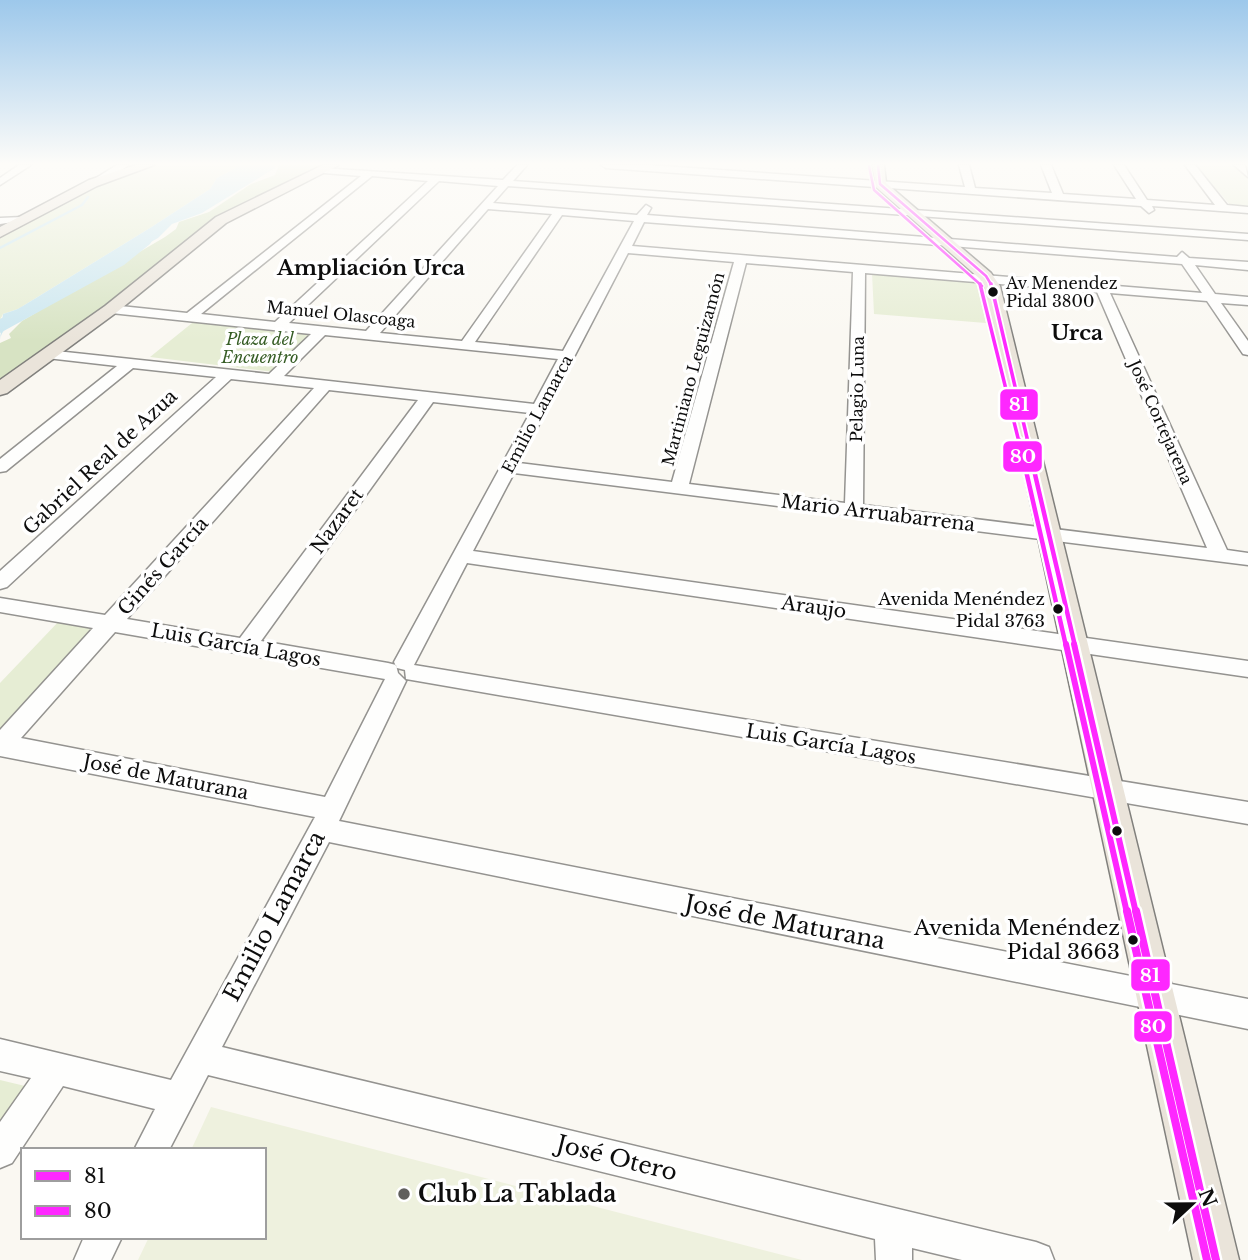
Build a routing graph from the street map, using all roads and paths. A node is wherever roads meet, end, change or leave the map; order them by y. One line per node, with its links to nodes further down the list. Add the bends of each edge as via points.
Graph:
1 (16, 224): 13 (main road)
2 (216, 224): 25 (main road)
3 (306, 224): 26 (street)
4 (388, 224): 27 (street)
5 (470, 224): 29 (street)
6 (551, 224): 30 (street)
7 (638, 224): 16 (street, Emilio Lamarca)
8 (715, 224): 15 (street)
9 (926, 224): 15 (main road)
10 (1069, 224): 12 (street)
11 (1159, 224): 12 (street)
12 (1164, 231): 14 (street); 18 (street)
13 (0, 233)
14 (1248, 237)
15 (947, 242): 18 (street); 21 (main road)
16 (625, 249): 17 (street); 33 (street, Emilio Lamarca)
17 (741, 259): 20 (street); 43 (street, Martiniano Leguizamón)
18 (1185, 261): 19 (street); 23 (street)
19 (1248, 266)
20 (859, 269): 21 (street); 44 (street, Pelagio Luna)
21 (989, 280): 22 (street); 45 (main road)
22 (1102, 289): 23 (street); 47 (street, José Cortejarena)
23 (1214, 298): 24 (street); 31 (street)
24 (1248, 301)
25 (111, 309): 26 (street, Manuel Olascoaga); 32 (main road)
26 (191, 316): 27 (street, Manuel Olascoaga)
27 (279, 325): 28 (street, Manuel Olascoaga)
28 (323, 330): 29 (street, Manuel Olascoaga); 36 (street)
29 (370, 335): 30 (street, Manuel Olascoaga)
30 (466, 345): 33 (street, Manuel Olascoaga)
31 (1248, 351)
32 (47, 354): 34 (street); 38 (main road)
33 (568, 356): 40 (street, Emilio Lamarca)
34 (130, 363): 35 (street); 41 (street)
35 (228, 374): 36 (street); 49 (street, Gabriel Real de Azua)
36 (273, 379): 37 (street)
37 (325, 385): 39 (street); 51 (street, Ginés García)
38 (0, 389)
39 (429, 396): 40 (street); 53 (street, Nazaret)
40 (540, 409): 42 (street, Emilio Lamarca)
41 (0, 467)
42 (508, 467): 43 (street, Mario Arruabarrena); 46 (street, Emilio Lamarca)
43 (679, 488): 44 (street, Mario Arruabarrena)
44 (854, 510): 45 (street, Mario Arruabarrena)
45 (1048, 534): 47 (street, Mario Arruabarrena); 52 (main road)
46 (462, 556): 52 (street, Araujo); 55 (street, Emilio Lamarca)
47 (1220, 556): 48 (street, Mario Arruabarrena)
48 (1248, 559)
49 (0, 582)
50 (0, 605): 51 (street, Luis García Lagos)
51 (111, 624): 53 (street, Luis García Lagos); 56 (street, Ginés García)
52 (1074, 645): 54 (street, Araujo); 57 (main road)
53 (246, 646): 55 (street, Luis García Lagos)
54 (1248, 669)
55 (401, 672): 57 (street, Luis García Lagos); 59 (street, Emilio Lamarca)
56 (0, 745): 59 (street, José de Maturana)
57 (1109, 791): 58 (street, Luis García Lagos); 60 (main road)
58 (1248, 813)
59 (327, 819): 60 (street, José de Maturana); 63 (street, Emilio Lamarca)
60 (1156, 996): 61 (street, José de Maturana); 73 (main road)
61 (1248, 1014)
62 (0, 1055): 64 (street)
63 (198, 1057): 65 (street, Emilio Lamarca); 68 (street, José Otero)
64 (56, 1069): 65 (street); 67 (street)
65 (178, 1098): 66 (street, Emilio Lamarca)
66 (152, 1148)
67 (0, 1151)
68 (893, 1224): 71 (street); 72 (street, José Otero)
69 (103, 1239): 70 (street)
70 (92, 1260)
71 (894, 1260)
72 (1036, 1260)
73 (1216, 1260)

